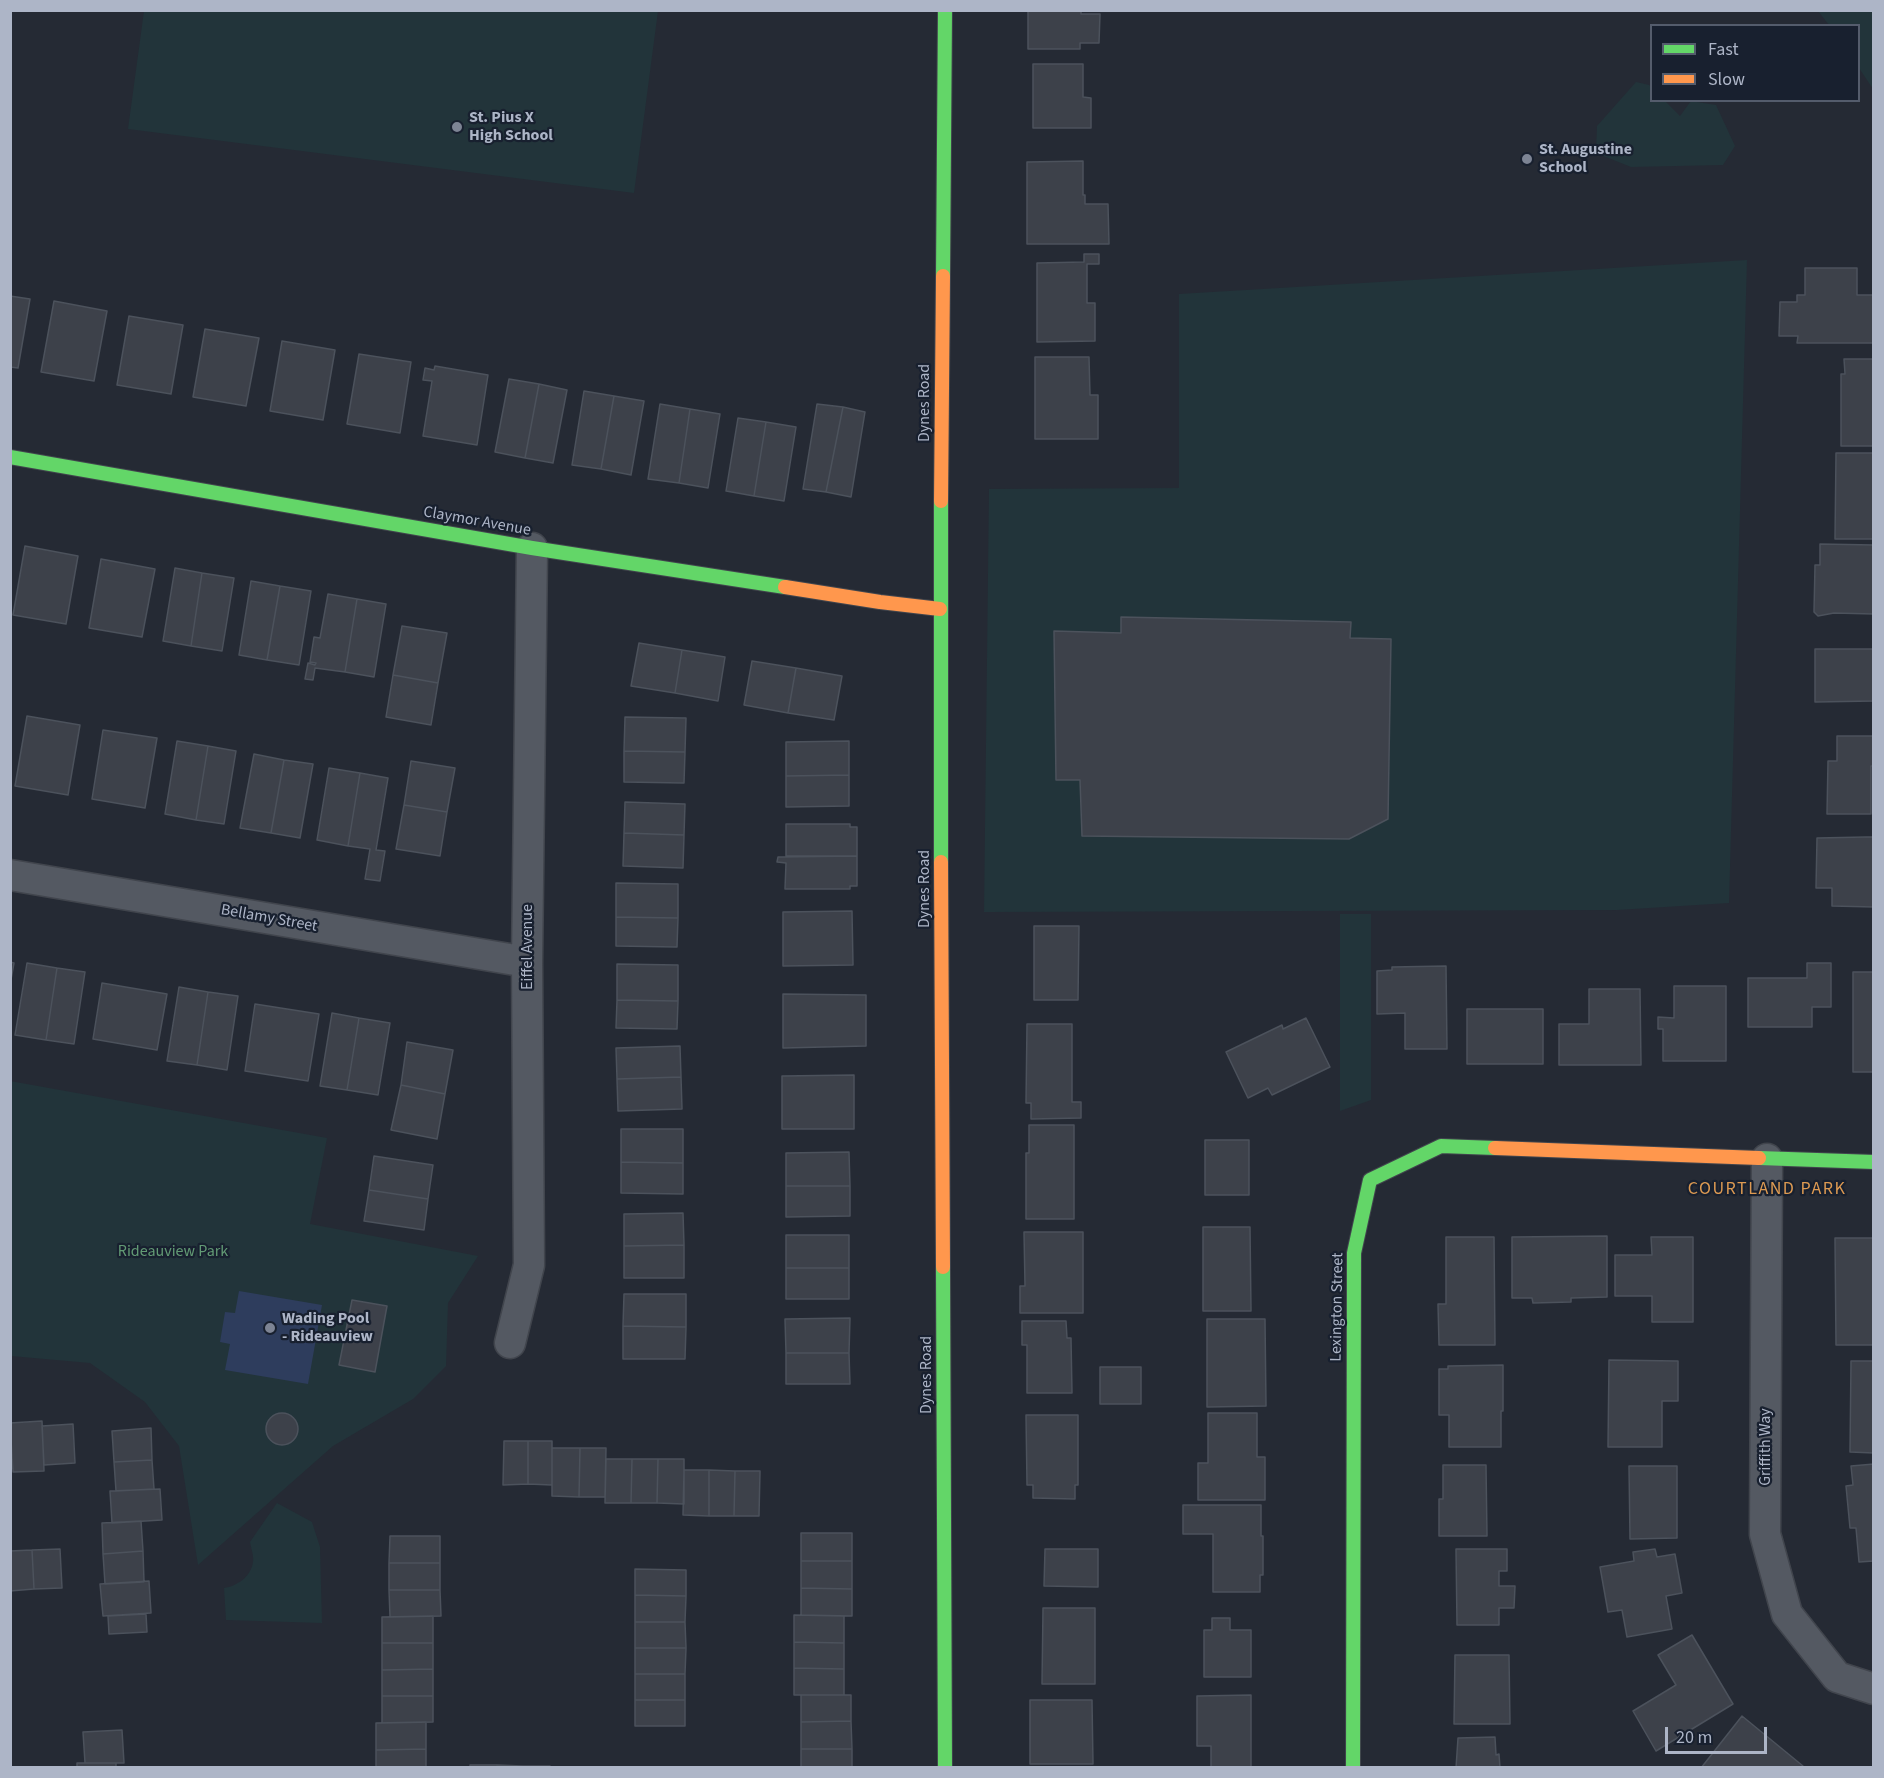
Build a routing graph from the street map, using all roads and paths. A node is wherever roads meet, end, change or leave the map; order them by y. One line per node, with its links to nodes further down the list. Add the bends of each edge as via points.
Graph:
1 (945, 10): 4 (street, Dynes Road)
2 (10, 457): 3 (street, Claymor Avenue)
3 (532, 548): 4 (street, Claymor Avenue); 6 (street, Eiffel Avenue)
4 (940, 609): 11 (street, Dynes Road)
5 (10, 875): 6 (street, Bellamy Street)
6 (527, 962): 9 (street, Eiffel Avenue, via 529,1265)
7 (1767, 1159): 8 (street, Lexington Street); 10 (street, Griffith Way, via 1766,1534 1787,1614 1837,1677); 12 (street, Lexington Street, via 1441,1146 1370,1180 1354,1253)
8 (1874, 1162)
9 (510, 1343)
10 (1874, 1689)
11 (945, 1767)
12 (1353, 1767)

